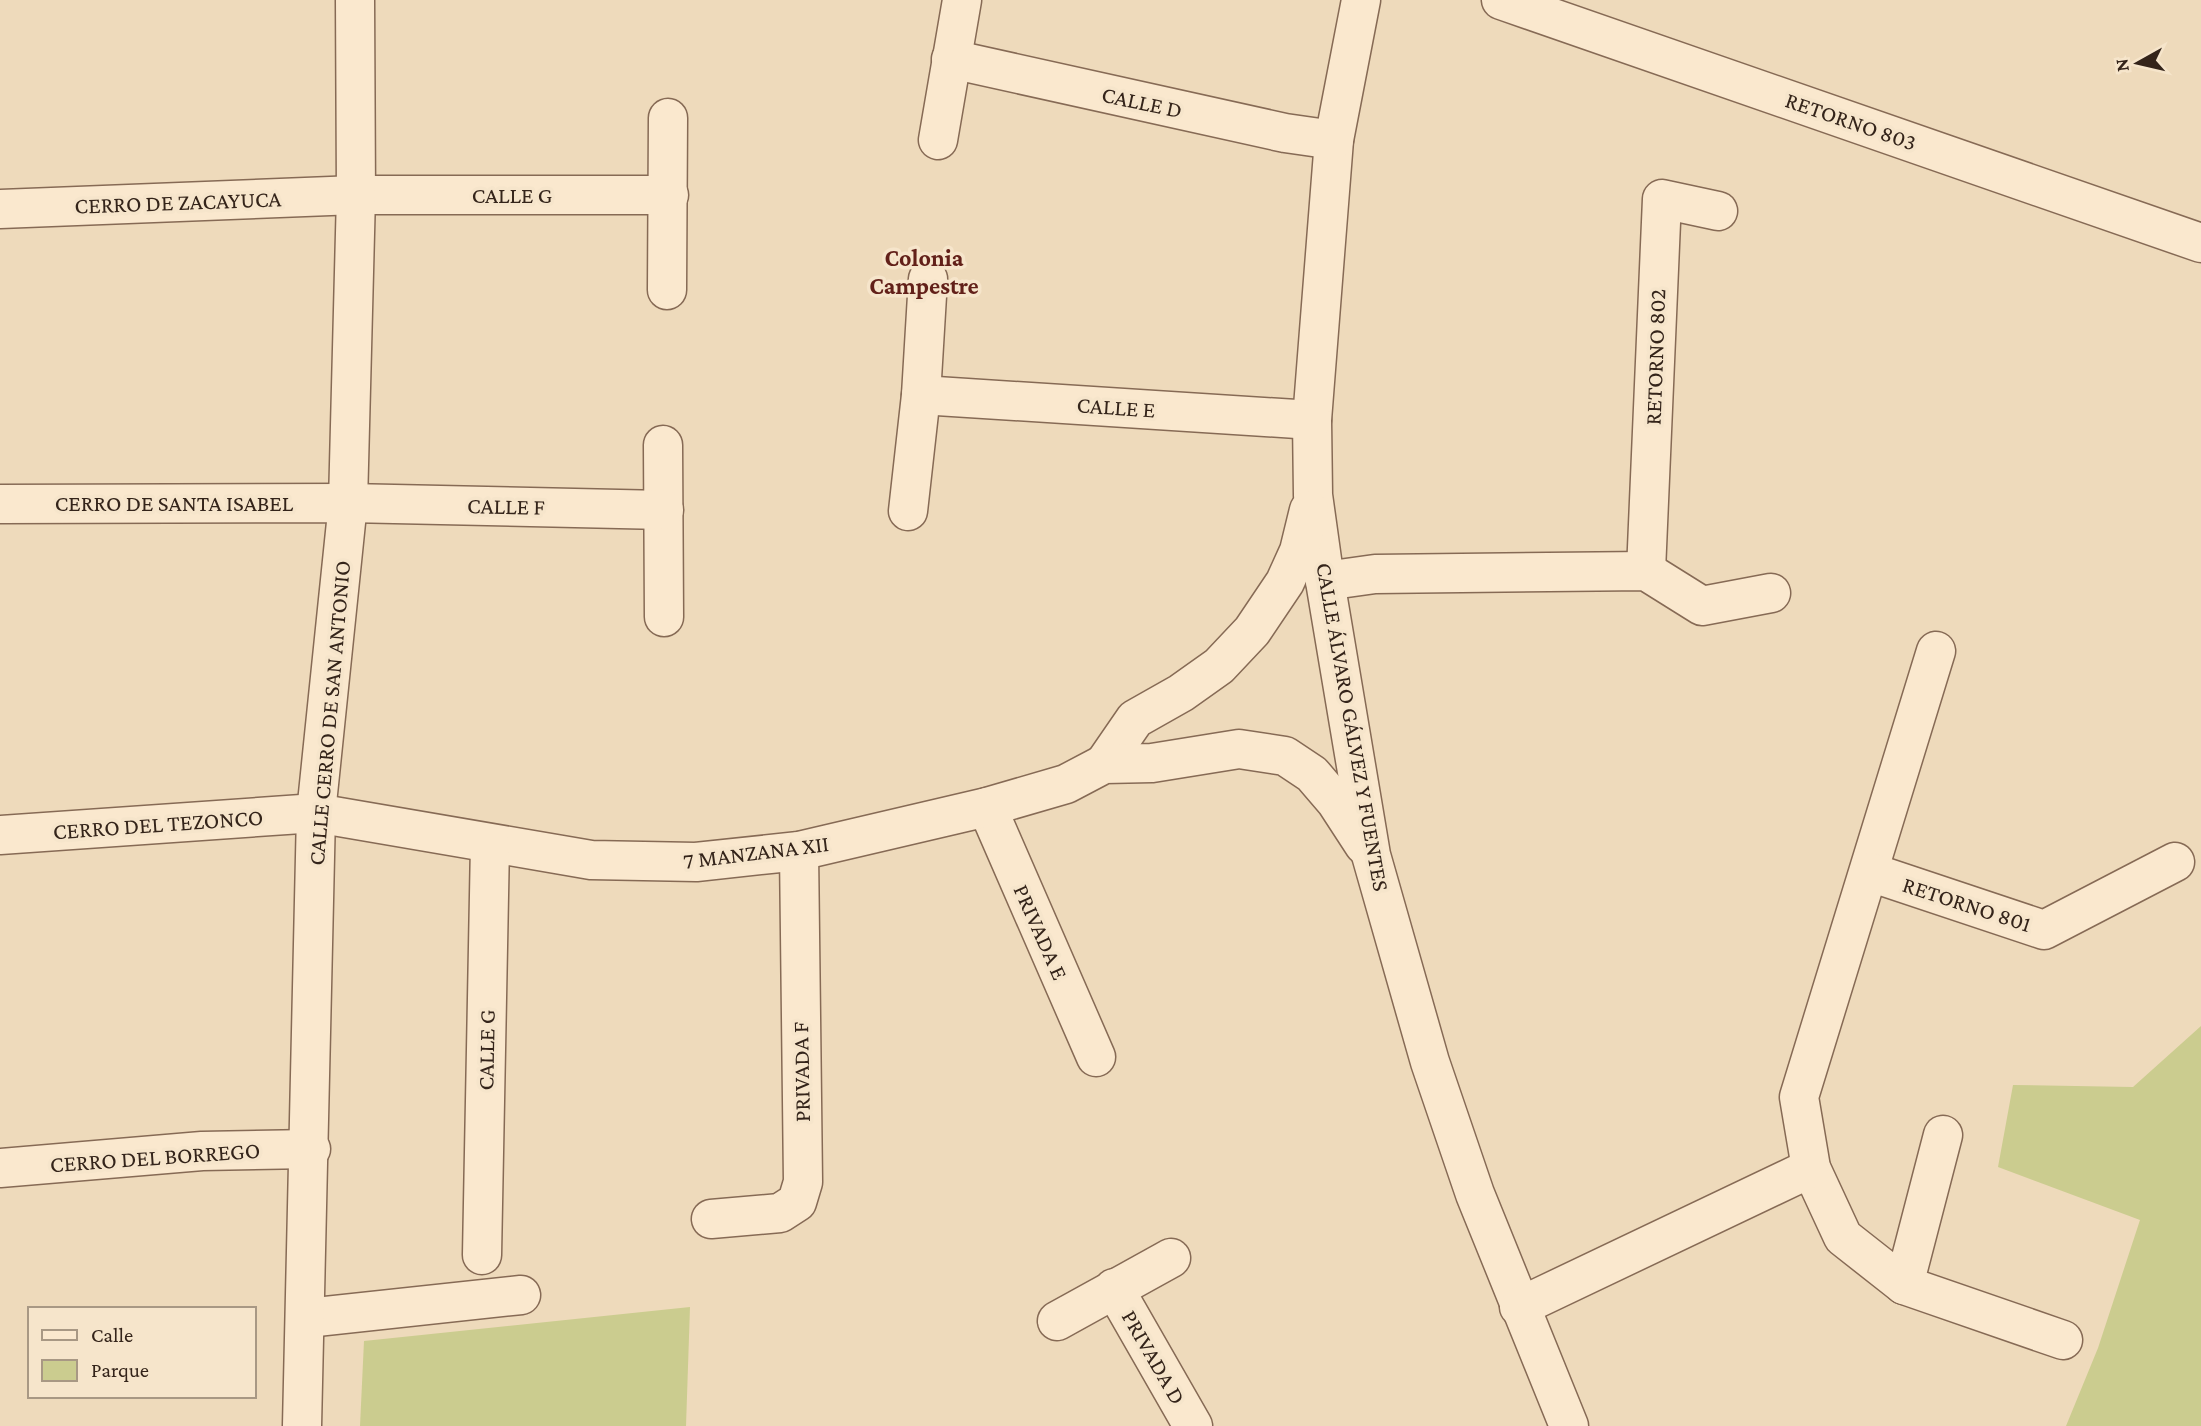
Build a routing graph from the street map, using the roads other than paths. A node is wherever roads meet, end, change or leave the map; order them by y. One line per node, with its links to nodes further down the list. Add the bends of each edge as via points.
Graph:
1 (355, 0): 9 (street, CALLE CERRO DE SAN ANTONIO)
2 (962, 0): 5 (street)
3 (1362, 0): 8 (street, CALLE ÁLVARO GÁLVEZ Y FUENTES)
4 (1501, 0): 13 (street, RETORNO 803)
5 (951, 59): 7 (street); 8 (street, CALLE D)
6 (668, 118): 10 (street)
7 (938, 140)
8 (1334, 140): 17 (street, CALLE ÁLVARO GÁLVEZ Y FUENTES)
9 (356, 195): 10 (street, CALLE G); 11 (street, CERRO DE ZACAYUCA); 20 (street, CALLE CERRO DE SAN ANTONIO)
10 (669, 195): 15 (street)
11 (0, 209)
12 (1718, 211): 24 (street, RETORNO 802, via 1662,200)
13 (2201, 243)
14 (928, 279): 16 (street)
15 (667, 290)
16 (921, 395): 17 (street, CALLE E); 23 (street)
17 (1312, 420): 19 (street, CALLE ÁLVARO GÁLVEZ Y FUENTES)
18 (663, 445): 22 (street)
19 (1313, 495): 25 (street, CALLE ÁLVARO GÁLVEZ Y FUENTES); 29 (street, via 1299,551 1270,608 1219,666 1135,719)
20 (348, 503): 21 (street, CERRO DE SANTA ISABEL); 22 (street, CALLE F); 31 (street, CALLE CERRO DE SAN ANTONIO)
21 (0, 504)
22 (664, 510): 27 (street)
23 (908, 511)
24 (1646, 571): 25 (street, via 1375,574); 26 (street, via 1702,606)
25 (1325, 581): 35 (street, CALLE ÁLVARO GÁLVEZ Y FUENTES)
26 (1771, 593)
27 (664, 617)
28 (1936, 651): 37 (street, via 1928,731)
29 (1104, 764): 30 (street, 7 MANZANA XII, via 1066,784); 35 (street, via 1152,763 1239,749 1285,756 1312,774)
30 (987, 807): 34 (street, 7 MANZANA XII); 38 (street, PRIVADA E)
31 (316, 813): 32 (street, CERRO DEL TEZONCO); 33 (street, 7 MANZANA XII); 40 (street, CALLE CERRO DE SAN ANTONIO)
32 (0, 835)
33 (490, 845): 34 (street, 7 MANZANA XII, via 592,860 696,863); 44 (street, CALLE G)
34 (799, 851): 43 (street, PRIVADA F, via 803,1182 797,1202 780,1213)
35 (1371, 855): 49 (street, CALLE ÁLVARO GÁLVEZ Y FUENTES, via 1430,1062)
36 (2175, 862): 37 (street, RETORNO 801, via 2044,930)
37 (1870, 872): 42 (street, via 1799,1097)
38 (1096, 1057)
39 (1943, 1135): 46 (street)
40 (311, 1149): 41 (street, CERRO DEL BORREGO, via 202,1151); 50 (street, CALLE CERRO DE SAN ANTONIO)
41 (0, 1168)
42 (1811, 1168): 46 (street, via 1843,1237); 49 (street)
43 (711, 1219)
44 (482, 1255)
45 (1171, 1258): 47 (street, PRIVADA D)
46 (1904, 1285): 52 (street)
47 (1114, 1288): 51 (street, PRIVADA D); 54 (street, PRIVADA D)
48 (521, 1295): 50 (street)
49 (1519, 1307): 55 (street, CALLE ÁLVARO GÁLVEZ Y FUENTES)
50 (306, 1318): 53 (street, CALLE CERRO DE SAN ANTONIO)
51 (1057, 1321)
52 (2063, 1340)
53 (302, 1426)
54 (1194, 1426)
55 (1569, 1426)

